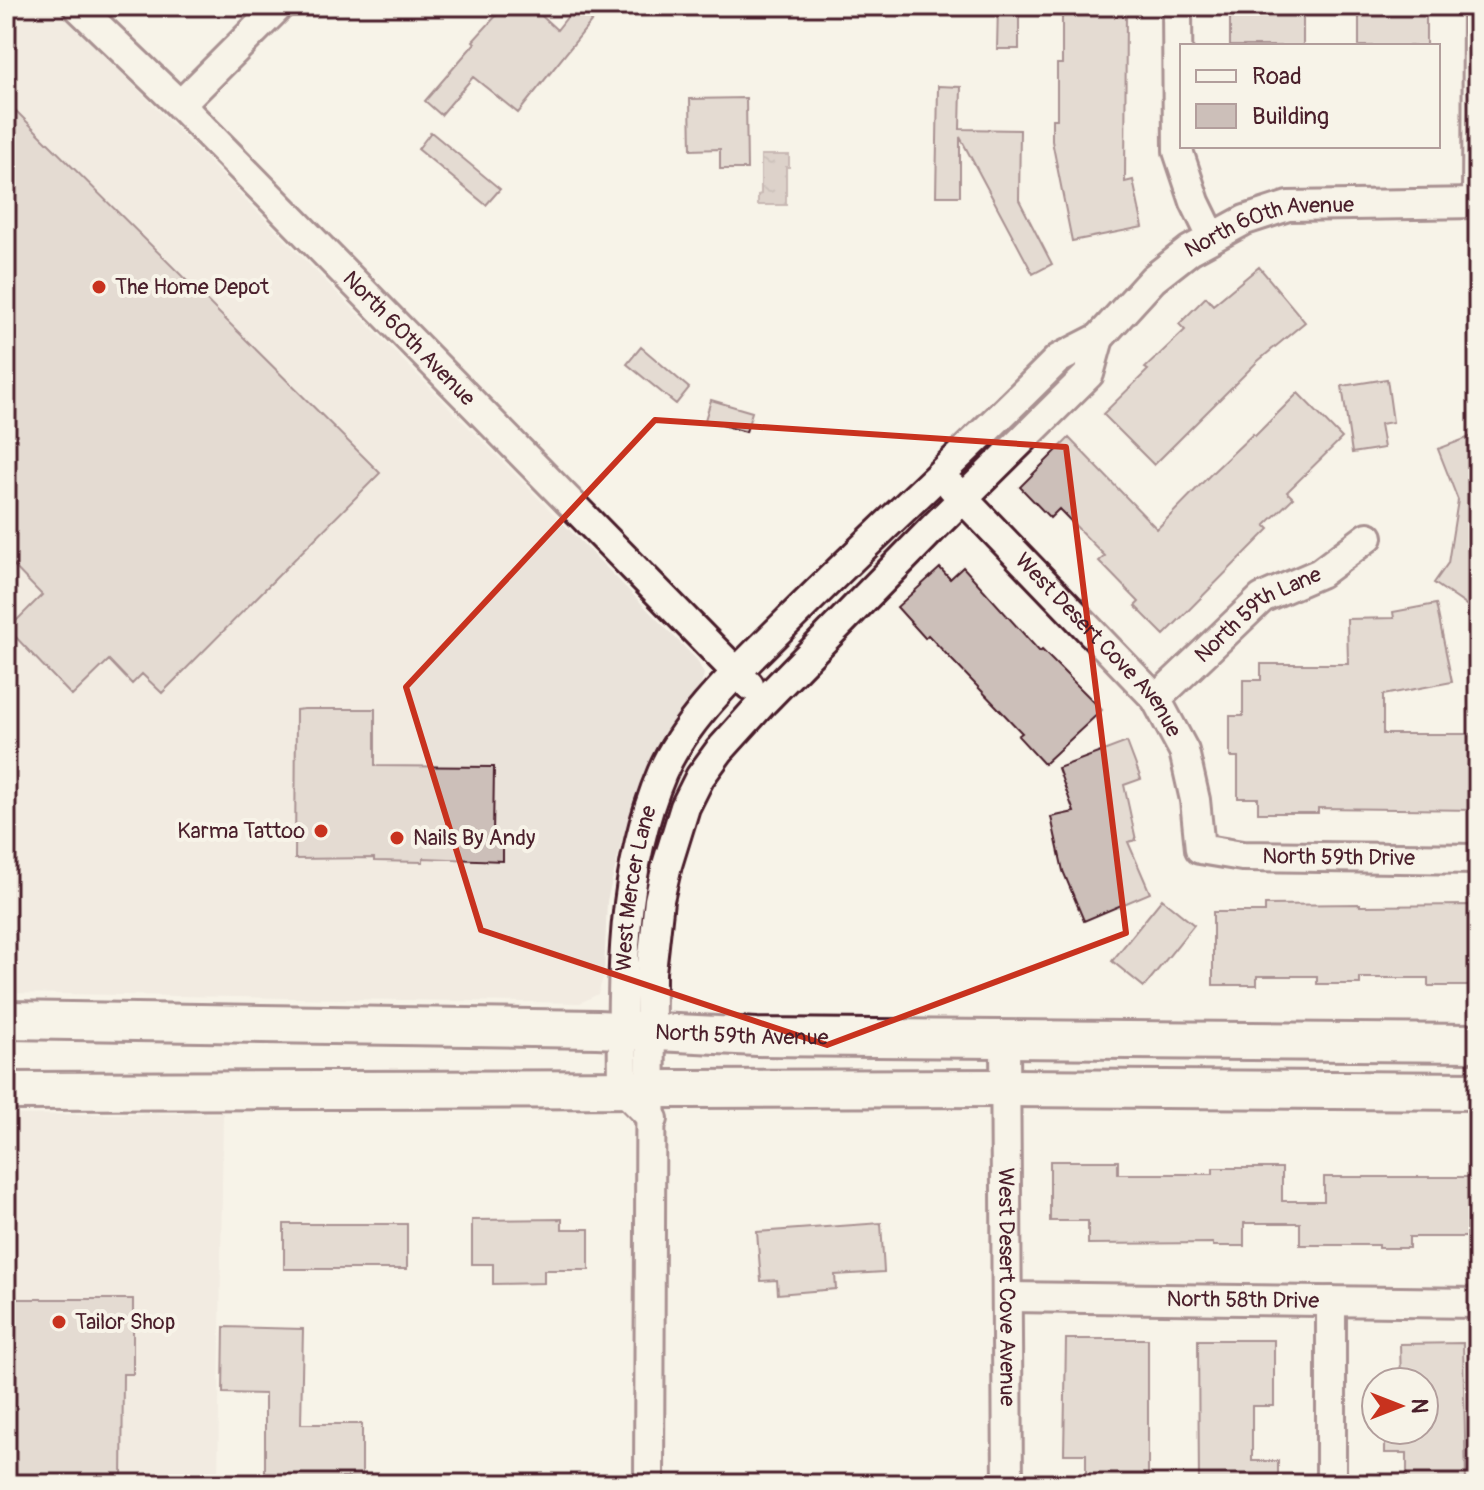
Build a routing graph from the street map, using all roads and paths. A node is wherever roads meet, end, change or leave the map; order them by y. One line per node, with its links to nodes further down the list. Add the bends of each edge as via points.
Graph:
1 (77, 6): 5 (street, North 60th Avenue)
2 (279, 6): 5 (street)
3 (1177, 6): 7 (street, via 1178,151)
4 (1478, 6): 6 (street)
5 (180, 105): 12 (street, North 60th Avenue)
6 (1478, 203): 7 (street, North 60th Avenue, via 1288,206)
7 (1212, 237): 8 (street, North 60th Avenue, via 1153,279)
8 (1099, 338): 9 (street, North 60th Avenue, via 1058,359); 10 (street, North 60th Avenue, via 1089,374)
9 (940, 473): 10 (street, West Desert Cove Avenue); 12 (street, North 60th Avenue)
10 (962, 500): 13 (street, West Desert Cove Avenue); 14 (street, North 60th Avenue)
11 (1368, 537): 13 (street, North 59th Lane, via 1320,573 1262,598)
12 (737, 673): 14 (street, North 60th Avenue); 18 (street, West Mercer Lane, via 678,744 649,806 629,904)
13 (1156, 699): 15 (street, West Desert Cove Avenue, via 1184,751)
14 (764, 701): 18 (street, West Mercer Lane, via 719,751 685,807 659,900)
15 (1200, 849): 16 (street, North 59th Drive, via 1242,856)
16 (1478, 859)
17 (6, 1020): 18 (main road, North 59th Avenue)
18 (638, 1032): 19 (main road, North 59th Avenue); 24 (street, West Mercer Lane)
19 (1005, 1041): 20 (main road, North 59th Avenue); 21 (street, West Desert Cove Avenue)
20 (1478, 1043)
21 (1006, 1088): 23 (main road); 24 (main road); 25 (street, West Desert Cove Avenue)
22 (6, 1091): 24 (main road)
23 (1478, 1091)
24 (643, 1100): 28 (street, West Mercer Lane)
25 (1007, 1297): 26 (street, North 58th Drive); 29 (street, West Desert Cove Avenue)
26 (1331, 1301): 27 (street, North 58th Drive); 30 (street)
27 (1478, 1303)
28 (649, 1484)
29 (1008, 1484)
30 (1331, 1484)

